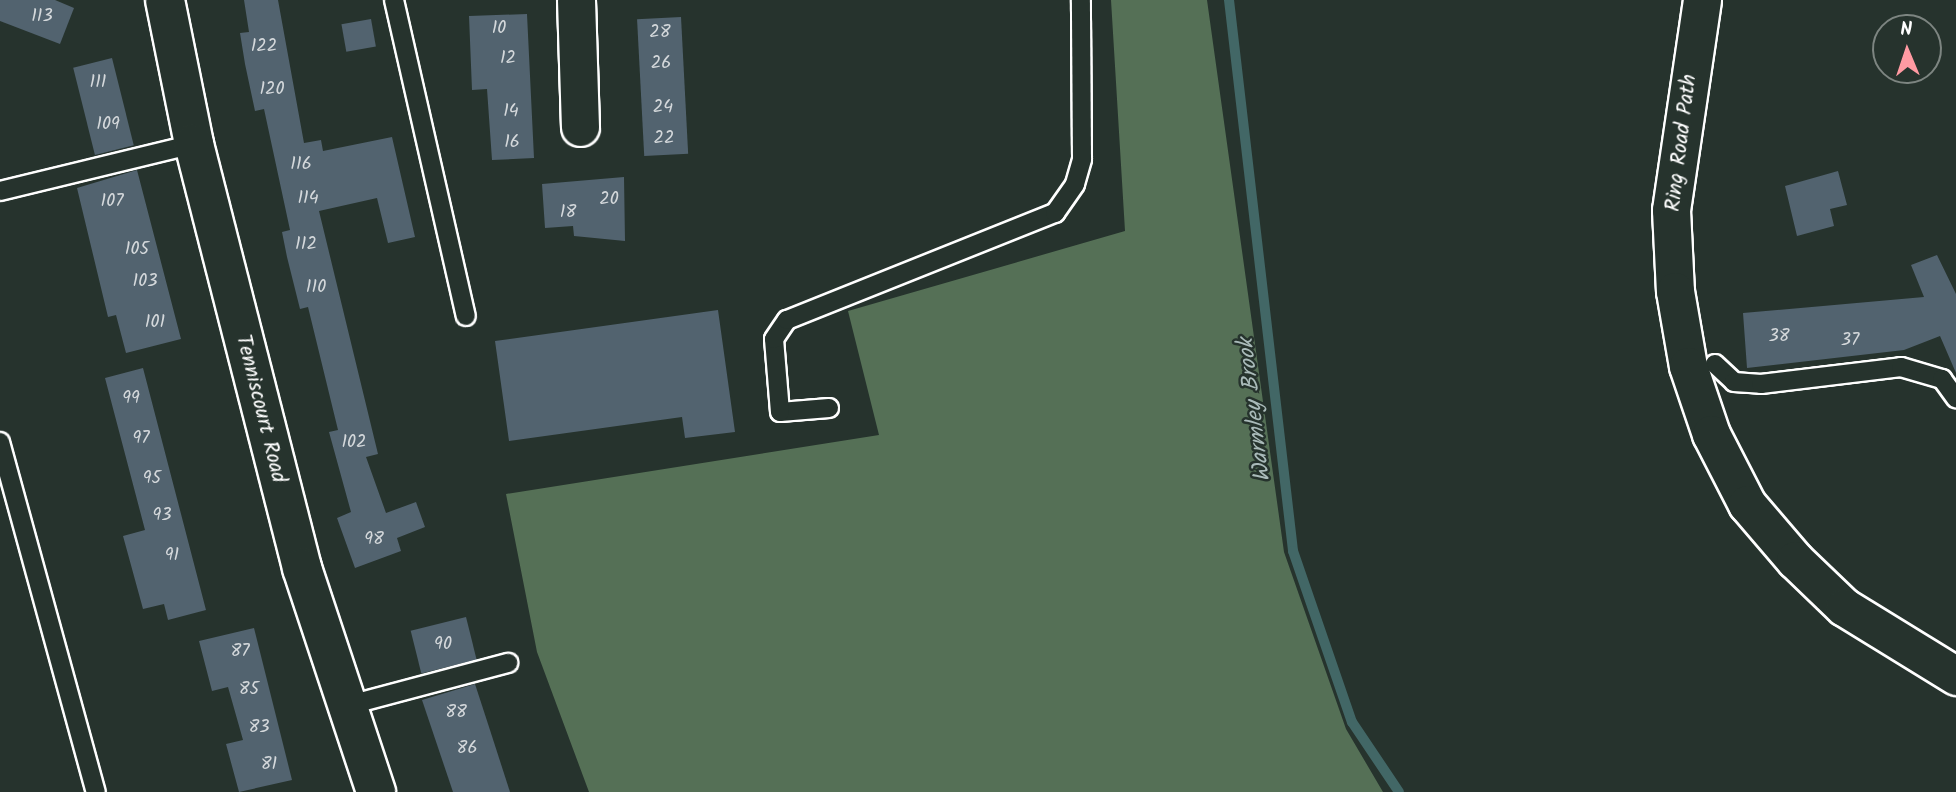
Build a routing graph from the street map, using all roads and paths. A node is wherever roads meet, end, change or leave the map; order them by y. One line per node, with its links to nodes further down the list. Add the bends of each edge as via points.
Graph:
1 (394, 0): 9 (lane)
2 (576, 0): 6 (street)
3 (1081, 0): 12 (lane, via 1082,159 1075,184 1055,213 787,320 774,339 780,412)
4 (1702, 0): 15 (street, Ring Road Path, via 1671,210 1675,291 1688,366 1711,434 1747,504 1795,560 1844,607)
5 (163, 7): 7 (street, Tenniscourt Road)
6 (580, 127)
7 (194, 144): 8 (lane); 16 (street, Tenniscourt Road, via 298,556)
8 (0, 191)
9 (466, 316)
10 (1715, 364): 11 (lane, via 1734,382 1760,384 1900,367 1942,379)
11 (1956, 398)
12 (829, 408)
13 (0, 442): 17 (lane)
14 (508, 663): 16 (lane)
15 (1956, 676)
16 (346, 706): 18 (street, Tenniscourt Road)
17 (96, 792)
18 (376, 792)

